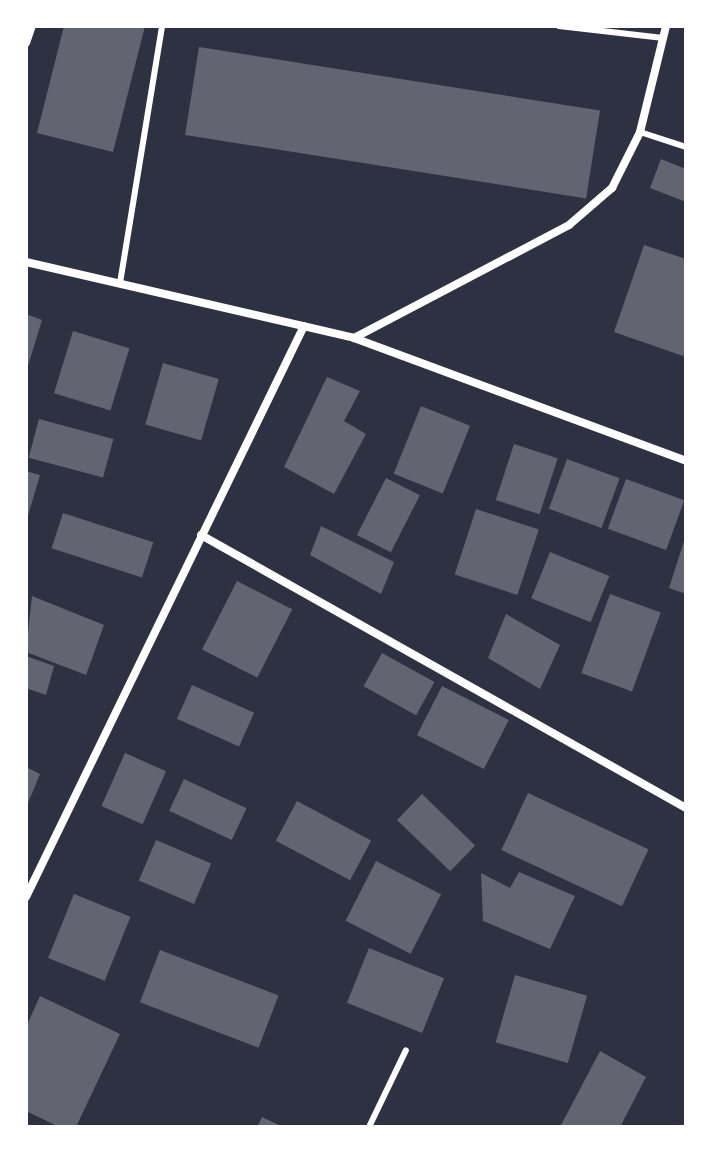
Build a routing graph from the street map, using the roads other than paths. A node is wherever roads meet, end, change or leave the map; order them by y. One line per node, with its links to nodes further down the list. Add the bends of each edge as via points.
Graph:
1 (32, 26): 6 (street)
2 (162, 26): 10 (lane)
3 (559, 26): 5 (lane)
4 (666, 26): 5 (street)
5 (663, 38): 7 (street)
6 (26, 43)
7 (640, 132): 8 (lane); 12 (street, via 612,188 569,225)
8 (686, 147)
9 (26, 262): 10 (street)
10 (120, 283): 11 (street)
11 (304, 326): 12 (street); 14 (street)
12 (354, 338): 13 (street)
13 (686, 461)
14 (201, 535): 15 (street); 16 (street)
15 (686, 808)
16 (26, 897)
17 (406, 1050): 18 (lane)
18 (369, 1127)

